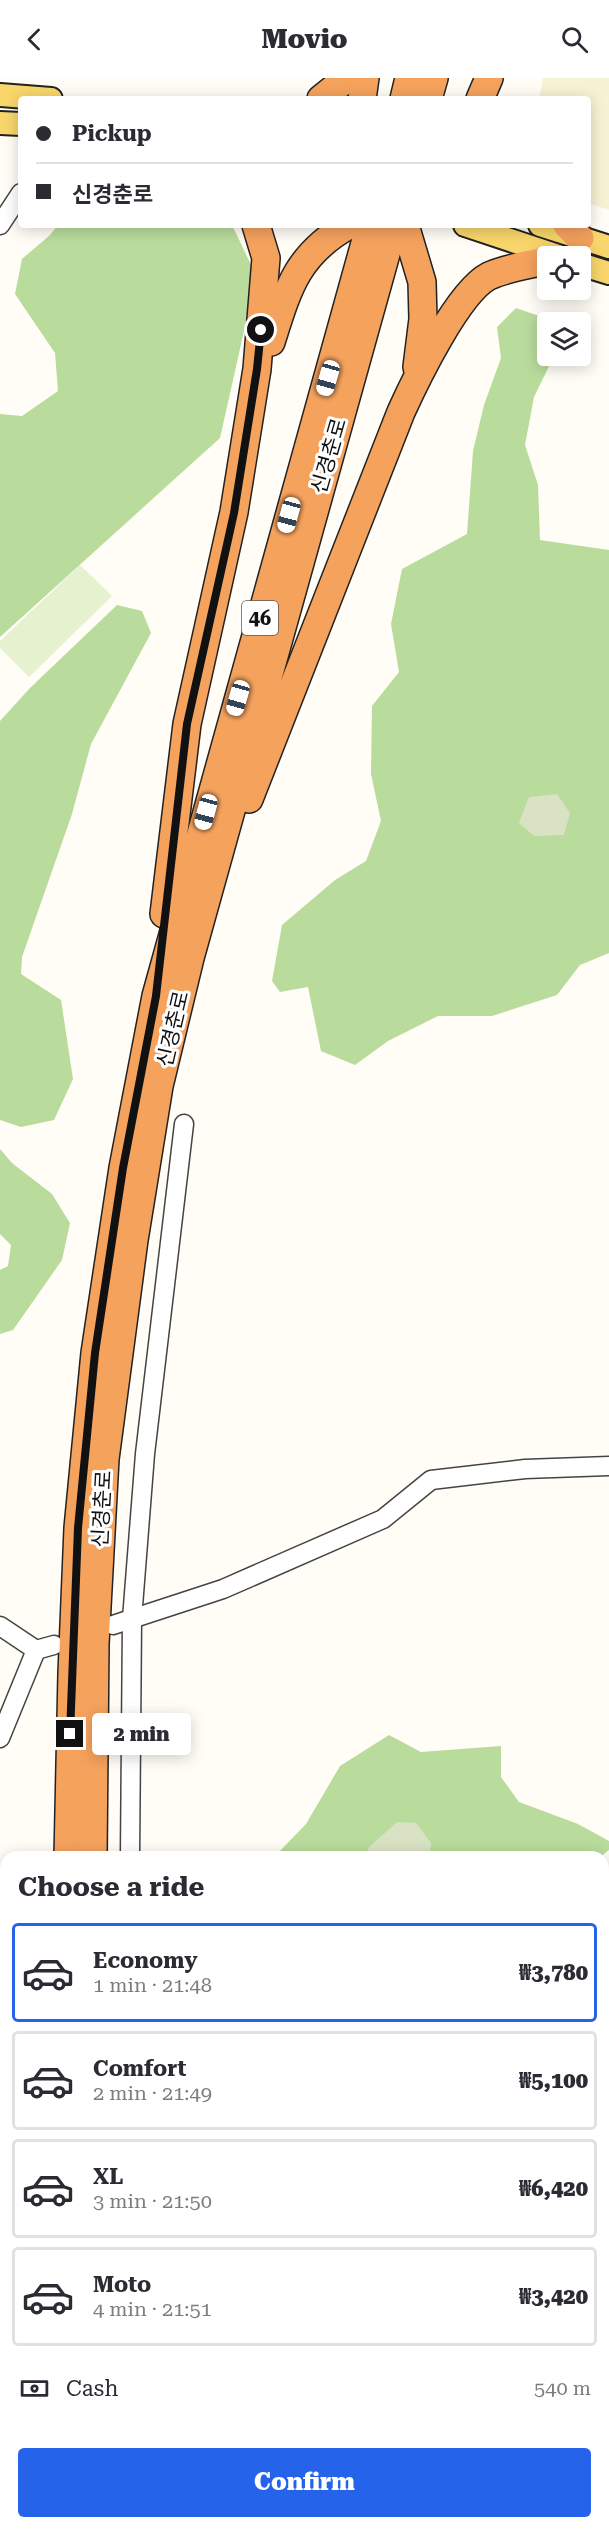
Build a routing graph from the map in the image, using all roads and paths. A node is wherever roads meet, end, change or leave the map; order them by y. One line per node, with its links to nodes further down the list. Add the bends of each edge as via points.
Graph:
1 (347, 78): 9 (highway)
2 (365, 78): 10 (highway)
3 (409, 78): 11 (highway)
4 (434, 78): 12 (highway)
5 (489, 78): 13 (highway)
6 (501, 78): 14 (highway)
7 (0, 95): 8 (main road)
8 (18, 96)
9 (325, 96)
10 (362, 96)
11 (405, 96)
12 (429, 96)
13 (481, 96)
14 (500, 96)
15 (18, 198): 16 (street)
16 (0, 225)
17 (257, 228): 28 (highway, via 266,258)
18 (406, 228): 27 (highway, via 422,282 423,319)
19 (474, 228): 24 (main road)
20 (546, 228): 22 (main road)
21 (373, 233): 28 (highway, via 318,245 299,268 284,302); 29 (highway, 신경춘로 / 46); 30 (highway, 신경춘로 / 46)
22 (576, 242): 23 (main road); 26 (main road)
23 (609, 247)
24 (537, 249)
25 (537, 263): 27 (highway, via 488,277 465,300 441,334)
26 (609, 273)
27 (416, 380): 29 (highway)
28 (249, 423): 30 (highway, via 234,513 187,724)
29 (190, 958): 38 (highway, 신경춘로 / 46, via 159,1086 105,1459 94,1644)
30 (156, 996): 37 (highway, 신경춘로 / 46, via 123,1168 94,1364 78,1539)
31 (184, 1124): 33 (street, via 145,1454)
32 (609, 1466): 33 (street, via 525,1468 431,1480 383,1519 223,1589)
33 (132, 1619): 34 (street); 39 (street)
34 (113, 1625)
35 (0, 1626): 36 (street, via 45,1648)
36 (0, 1735)
37 (68, 1851)
38 (93, 1851)
39 (130, 1851)

